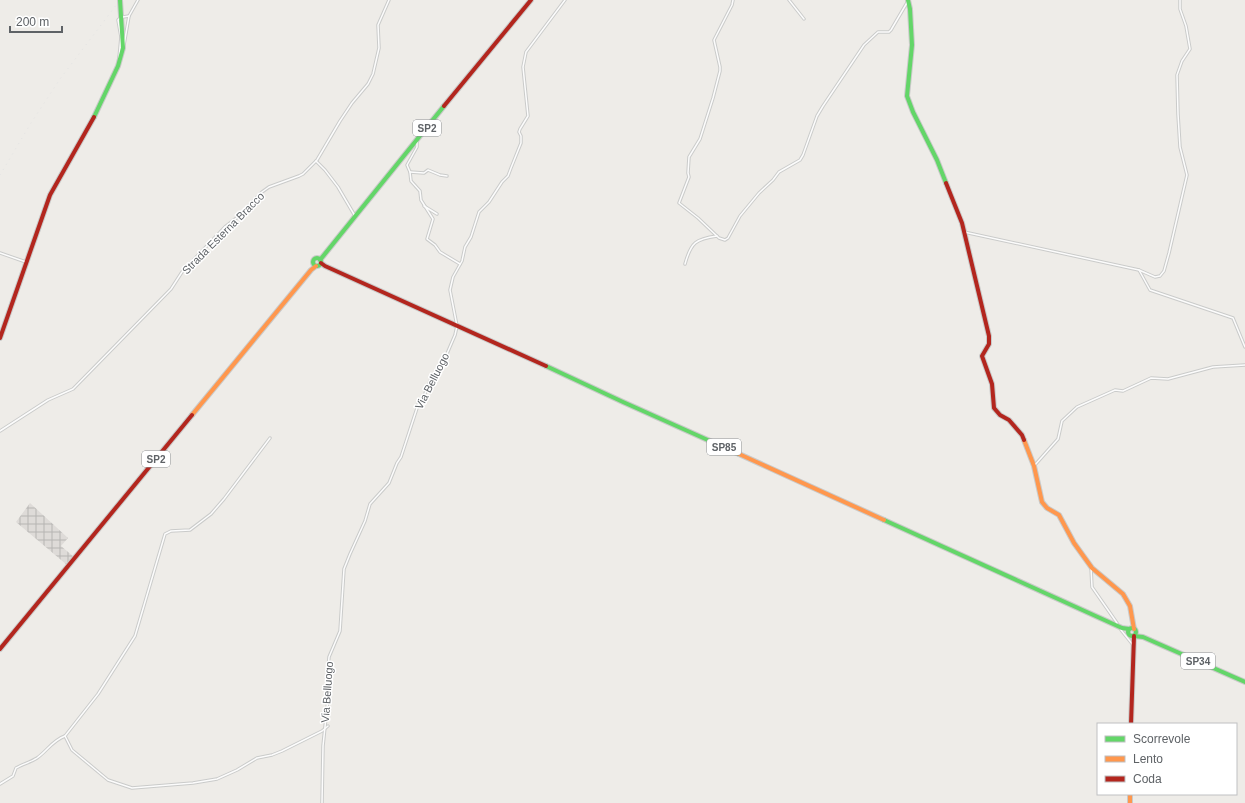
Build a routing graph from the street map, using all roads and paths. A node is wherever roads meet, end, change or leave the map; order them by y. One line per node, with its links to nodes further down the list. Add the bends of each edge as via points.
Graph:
1 (120, 0): 14 (main road)
2 (138, 0): 10 (street)
3 (389, 0): 17 (street, Strada Esterna Bracco, via 378,25 379,48 373,74 340,121)
4 (531, 0): 16 (main road, SP2)
5 (565, 0): 28 (street, Via Belluogo, via 526,52 523,67 528,116 519,132 521,136 518,152 508,176 479,212)
6 (733, 0): 24 (street, via 714,40 720,71 700,139 689,157 689,176 679,203)
7 (789, 0): 13 (street)
8 (1180, 0): 30 (street, via 1190,50 1182,61 1177,75 1179,137 1187,175 1164,272 1155,277)
9 (908, 1): 23 (main road, via 912,45 907,96 939,164); 24 (street, via 891,30 878,32 864,46 820,111 800,160 779,172 759,193 740,216 728,238 722,240)
10 (129, 16): 11 (street); 14 (street)
11 (123, 17)
12 (120, 18): 15 (street)
13 (804, 20)
14 (125, 39): 15 (main road)
15 (120, 60): 26 (main road, via 98,109 50,195)
16 (417, 140): 18 (street, via 417,146 406,165); 22 (main road, SP2)
17 (316, 162): 22 (street, via 338,187); 35 (street, Strada Esterna Bracco, via 299,176 269,187 225,226 182,272 171,289 73,389 48,400)
18 (410, 172): 19 (street, via 424,173 428,170 440,176); 20 (street, via 412,181 420,191)
19 (447, 176)
20 (424, 206): 21 (street); 28 (street, via 433,219 427,240 440,252)
21 (437, 214)
22 (355, 216): 27 (main road, SP2)
23 (964, 232): 30 (street); 37 (main road, via 989,336 989,344 982,356 992,384 994,408 1020,432)
24 (717, 236): 29 (street, via 694,243)
25 (0, 253): 26 (street)
26 (26, 262): 32 (main road)
27 (317, 264): 31 (main road, SP85); 45 (main road, SP2)
28 (460, 264): 31 (street, Via Belluogo, via 450,290)
29 (685, 264)
30 (1139, 270): 33 (street, via 1150,290 1233,318)
31 (457, 326): 42 (main road, SP85); 49 (street, Via Belluogo, via 446,356 419,402 390,483 370,504 344,569 340,631 329,657)
32 (0, 338)
33 (1245, 347)
34 (1245, 365): 37 (street, via 1213,367 1168,379 1151,378 1077,407 1062,421 1058,439)
35 (0, 431)
36 (270, 438): 50 (street, via 211,514 190,530 164,534 135,636 98,694)
37 (1034, 466): 38 (main road, via 1042,502 1059,515 1074,543)
38 (1090, 564): 39 (main road); 40 (street)
39 (1097, 572): 40 (street); 43 (main road, via 1123,594 1130,606)
40 (1091, 574): 41 (street, via 1092,587)
41 (1117, 623)
42 (1122, 629): 43 (main road, SP85); 44 (street)
43 (1132, 632): 44 (main road); 46 (main road, SP34)
44 (1132, 645): 47 (main road)
45 (0, 649)
46 (1245, 682)
47 (1131, 723)
48 (328, 726): 49 (street)
49 (324, 729): 50 (street, via 272,755 257,758 217,779 132,788 108,780 72,750); 52 (street, Via Belluogo)
50 (65, 736): 51 (street, via 52,744 38,758 16,768 13,776)
51 (0, 784)
52 (322, 803)

